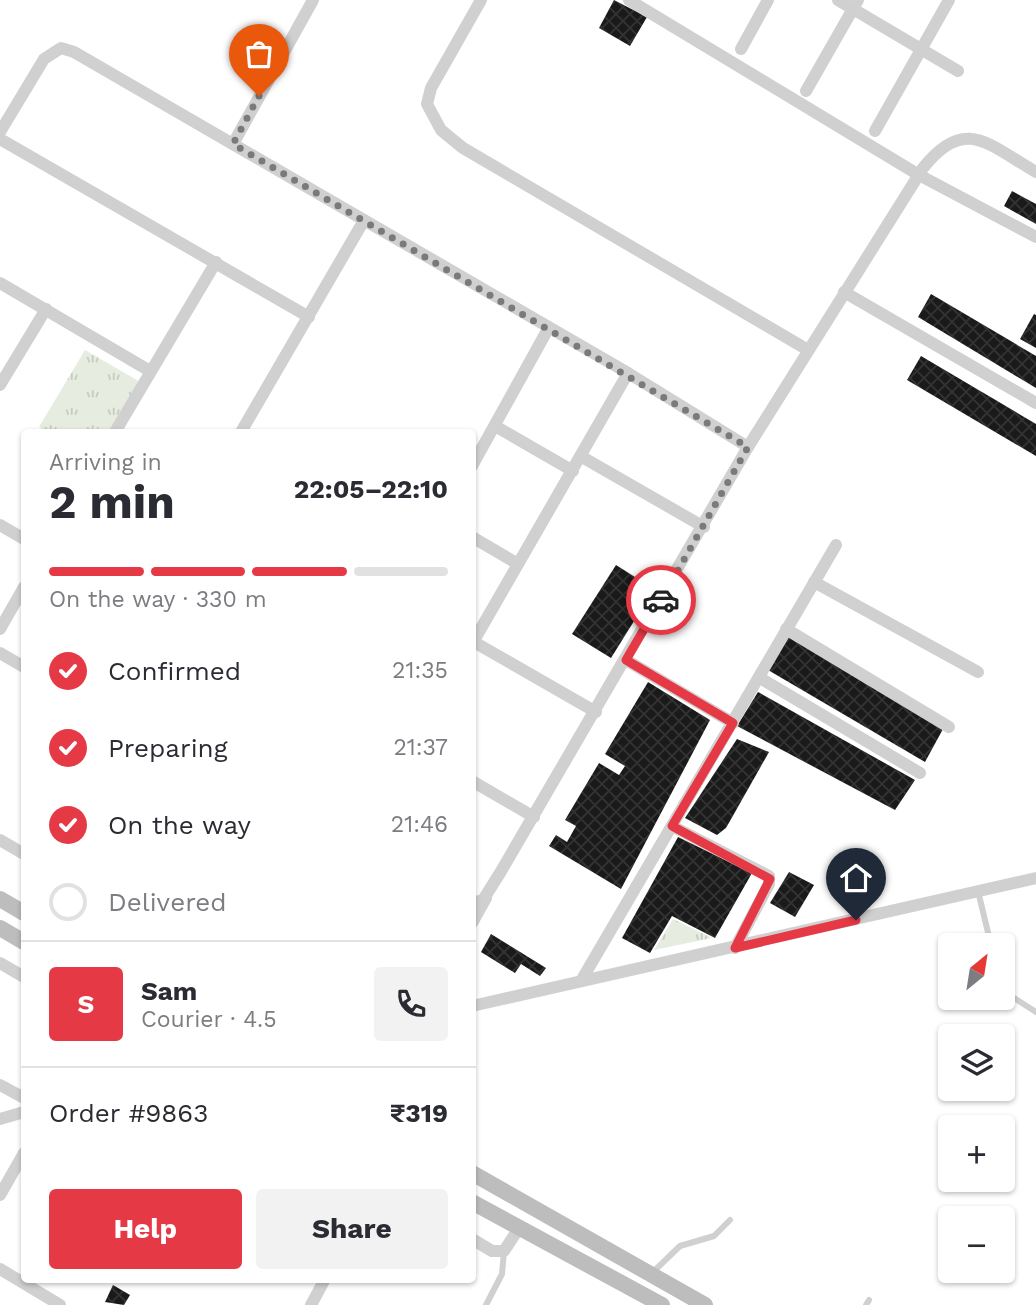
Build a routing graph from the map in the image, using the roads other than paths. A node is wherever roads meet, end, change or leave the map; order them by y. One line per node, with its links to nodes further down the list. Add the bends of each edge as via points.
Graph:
1 (313, 0): 15 (street)
2 (481, 0): 26 (street, via 430,88 427,104 441,130 463,148)
3 (629, 0): 17 (street)
4 (768, 0): 8 (street)
5 (838, 0): 7 (street)
6 (950, 0): 9 (street)
7 (855, 4): 9 (street); 11 (street)
8 (741, 49)
9 (922, 50): 10 (street); 12 (street)
10 (958, 71)
11 (806, 90)
12 (875, 131)
13 (0, 132): 15 (street, via 44,59 61,48)
14 (0, 139): 20 (street)
15 (233, 144): 18 (street)
16 (1036, 172): 17 (street, via 984,143 954,139 940,147)
17 (919, 175): 19 (street); 22 (street)
18 (363, 222): 24 (street); 25 (street)
19 (1036, 237)
20 (216, 262): 24 (street); 27 (street)
21 (0, 283): 23 (street)
22 (845, 292): 26 (street); 30 (street)
23 (46, 309): 27 (street); 29 (street)
24 (309, 317): 33 (street)
25 (548, 329): 28 (street); 31 (street)
26 (808, 350): 34 (street)
27 (150, 371): 32 (street)
28 (628, 373): 34 (street); 35 (street)
29 (0, 385)
30 (1036, 403)
31 (495, 426): 36 (street); 37 (street)
32 (116, 429)
33 (243, 429)
34 (748, 447): 39 (street)
35 (582, 457): 37 (street); 39 (street)
36 (476, 459)
37 (573, 471): 43 (street)
38 (0, 525): 40 (street)
39 (704, 527): 51 (street)
40 (21, 537)
41 (476, 539): 43 (street)
42 (836, 545): 44 (street)
43 (518, 565): 48 (street)
44 (814, 583): 47 (street); 53 (street)
45 (21, 592): 46 (street)
46 (0, 629)
47 (786, 629): 54 (street); 57 (street)
48 (476, 638)
49 (476, 645): 55 (street)
50 (0, 653): 52 (street)
51 (626, 660): 55 (street); 56 (street)
52 (21, 665)
53 (978, 672)
54 (760, 678): 56 (street); 58 (street)
55 (596, 712): 60 (street)
56 (733, 723): 61 (street)
57 (949, 727)
58 (920, 772)
59 (476, 783): 60 (street)
60 (534, 817): 64 (street)
61 (672, 826): 74 (street, via 769,876); 77 (street)
62 (0, 840): 63 (street)
63 (21, 852)
64 (500, 873): 68 (street, via 483,900); 70 (street)
65 (1036, 878): 66 (street)
66 (978, 891): 72 (lane); 74 (street)
67 (0, 899): 69 (street)
68 (476, 902)
69 (21, 911)
70 (476, 916)
71 (0, 928): 73 (street)
72 (989, 933)
73 (21, 940)
74 (735, 948): 77 (street)
75 (0, 963): 76 (street)
76 (21, 975)
77 (581, 981): 79 (street)
78 (1015, 999): 80 (lane)
79 (476, 1005)
80 (1036, 1012)
81 (0, 1085): 82 (street)
82 (21, 1096)
83 (21, 1113): 84 (street)
84 (0, 1119)
85 (21, 1158): 87 (street)
86 (476, 1175): 94 (street)
87 (0, 1195)
88 (476, 1204): 90 (street)
89 (730, 1220): 94 (lane, via 713,1236 680,1246)
90 (519, 1228): 92 (street); 101 (street)
91 (476, 1241): 92 (street, via 492,1251)
92 (504, 1251): 100 (lane, via 502,1274)
93 (0, 1269): 95 (street)
94 (650, 1275): 102 (street)
95 (21, 1282)
96 (23, 1283): 98 (street)
97 (323, 1283): 99 (street)
98 (60, 1305)
99 (310, 1305)
100 (486, 1305)
101 (662, 1305)
102 (705, 1305)

